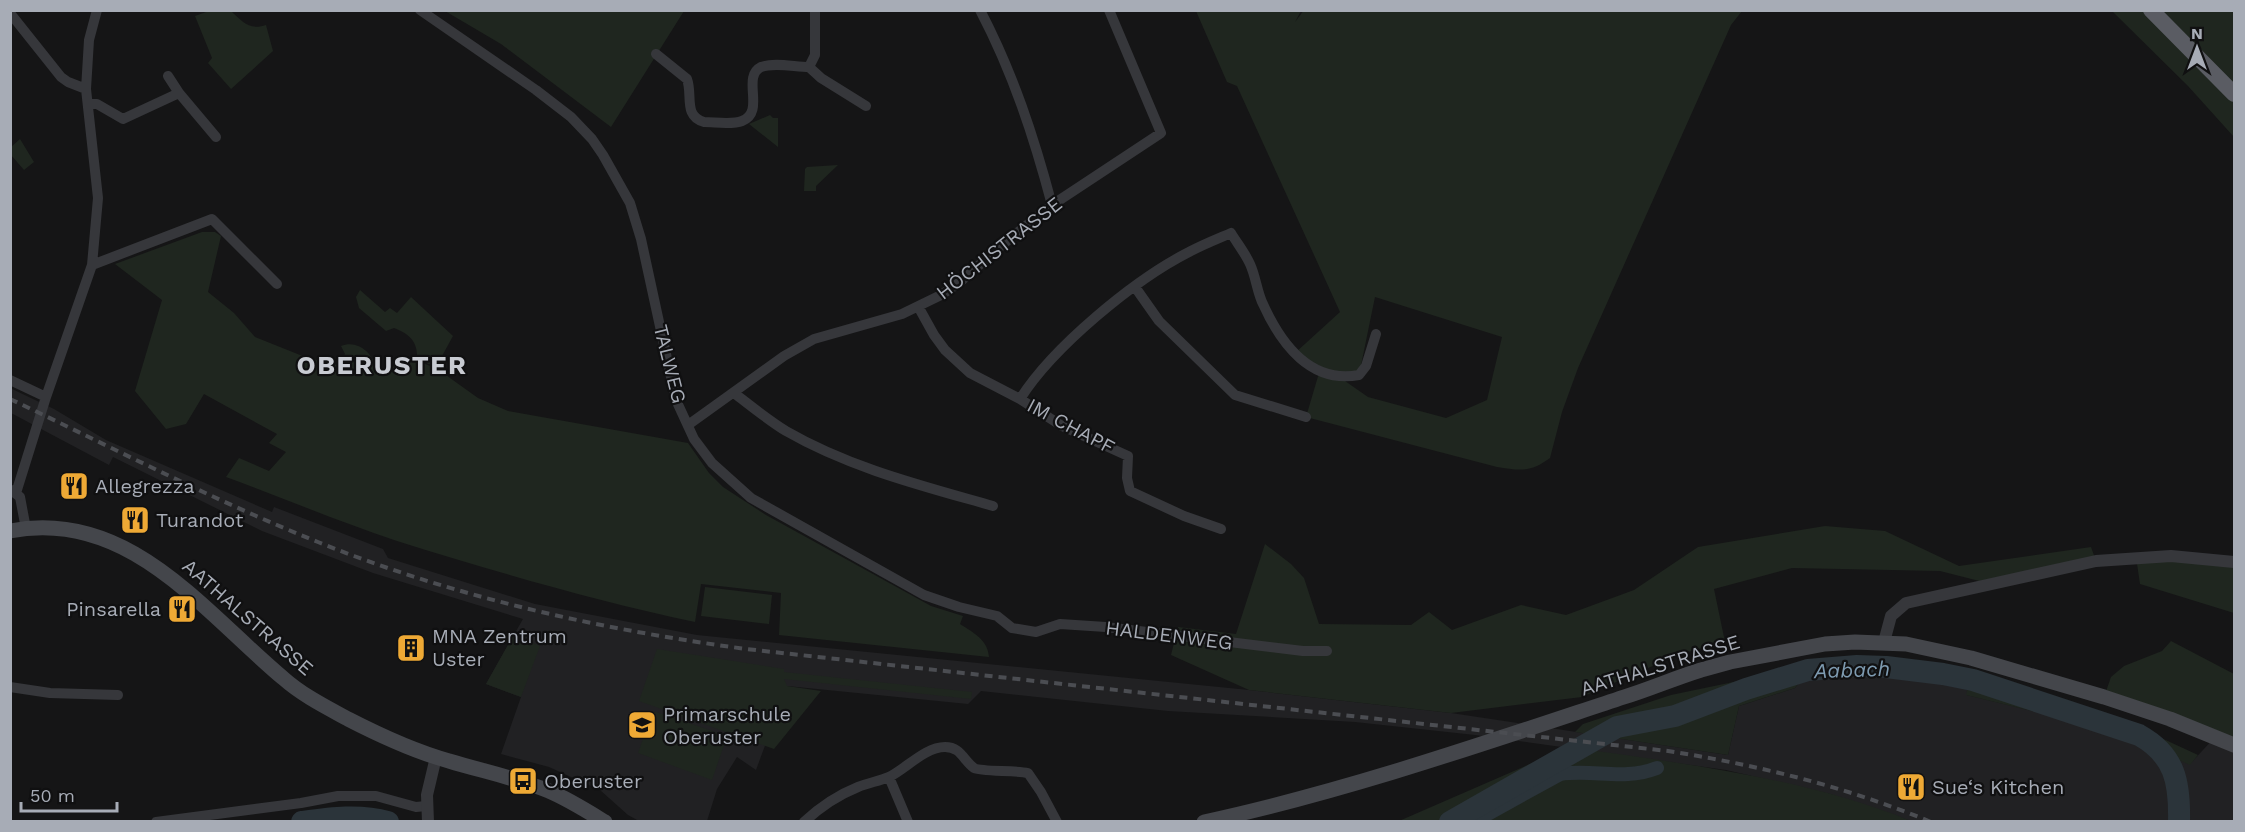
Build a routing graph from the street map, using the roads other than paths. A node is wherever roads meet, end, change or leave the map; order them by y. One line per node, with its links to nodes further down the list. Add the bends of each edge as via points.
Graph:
1 (97, 10): 13 (street, via 89,40)
2 (420, 10): 30 (street, TALWEG, via 536,90 592,139 630,204 670,381)
3 (815, 10): 10 (street, via 815,55)
4 (980, 10): 19 (street, via 1023,103)
5 (1109, 10): 19 (street, HÖCHISTRASSE, via 1161,133)
6 (2151, 10): 15 (highway)
7 (2164, 10): 12 (highway)
8 (10, 13): 13 (street, via 61,77)
9 (656, 54): 10 (street, via 687,79 691,112 704,122 740,122 747,118 752,110 753,75 759,68)
10 (809, 67): 17 (street)
11 (168, 76): 14 (street)
12 (2235, 82)
13 (86, 88): 16 (street)
14 (179, 93): 16 (street, via 123,119 97,104); 18 (street)
15 (2235, 94)
16 (88, 104): 20 (street, via 98,198)
17 (866, 106)
18 (216, 137)
19 (1052, 205): 23 (street, HÖCHISTRASSE, via 960,282)
20 (92, 265): 21 (street, via 212,219); 27 (street)
21 (277, 284)
22 (1135, 286): 24 (street, via 1187,253 1230,233 1250,264 1262,303 1275,328 1295,353 1319,373 1344,378 1359,375 1366,366); 28 (street, via 1044,366); 29 (street, via 1159,321 1235,395)
23 (919, 308): 26 (street, HÖCHISTRASSE, via 814,339); 28 (street, IM CHAPF, via 934,335 957,362)
24 (1376, 334)
25 (10, 380): 27 (street)
26 (734, 393): 30 (street, HÖCHISTRASSE); 32 (street, via 785,430 810,442 887,475)
27 (46, 397): 31 (street)
28 (1020, 399): 34 (street, IM CHAPF, via 1062,426 1128,456 1130,491)
29 (1306, 417)
30 (688, 425): 37 (street, TALWEG, via 712,463 767,508 924,595 997,616)
31 (13, 492): 33 (street, via 23,505)
32 (993, 506)
33 (26, 529): 35 (main road, AATHALSTRASSE); 43 (main road, AATHALSTRASSE, via 95,536 141,556 168,575 285,680 383,737)
34 (1221, 529)
35 (10, 531)
36 (2235, 562): 38 (street, via 2171,556 2096,561 1906,603 1891,616)
37 (1012, 628): 39 (street, HALDENWEG, via 1036,632 1060,624 1106,627)
38 (1884, 642): 42 (main road, AATHALSTRASSE, via 1929,647 2060,684 2170,718); 52 (main road, AATHALSTRASSE, via 1825,644 1730,662 1360,782)
39 (1327, 651)
40 (10, 687): 41 (street, via 50,693)
41 (118, 695)
42 (2235, 745)
43 (436, 757): 45 (street); 48 (main road, AATHALSTRASSE, via 523,781)
44 (889, 777): 49 (street, via 843,794); 50 (street); 51 (street, via 940,747 956,749 981,771 1028,773)
45 (426, 806): 46 (street, via 376,796 338,796); 47 (street)
46 (156, 822)
47 (428, 822)
48 (604, 822)
49 (804, 822)
50 (908, 822)
51 (1057, 822)
52 (1204, 822)

